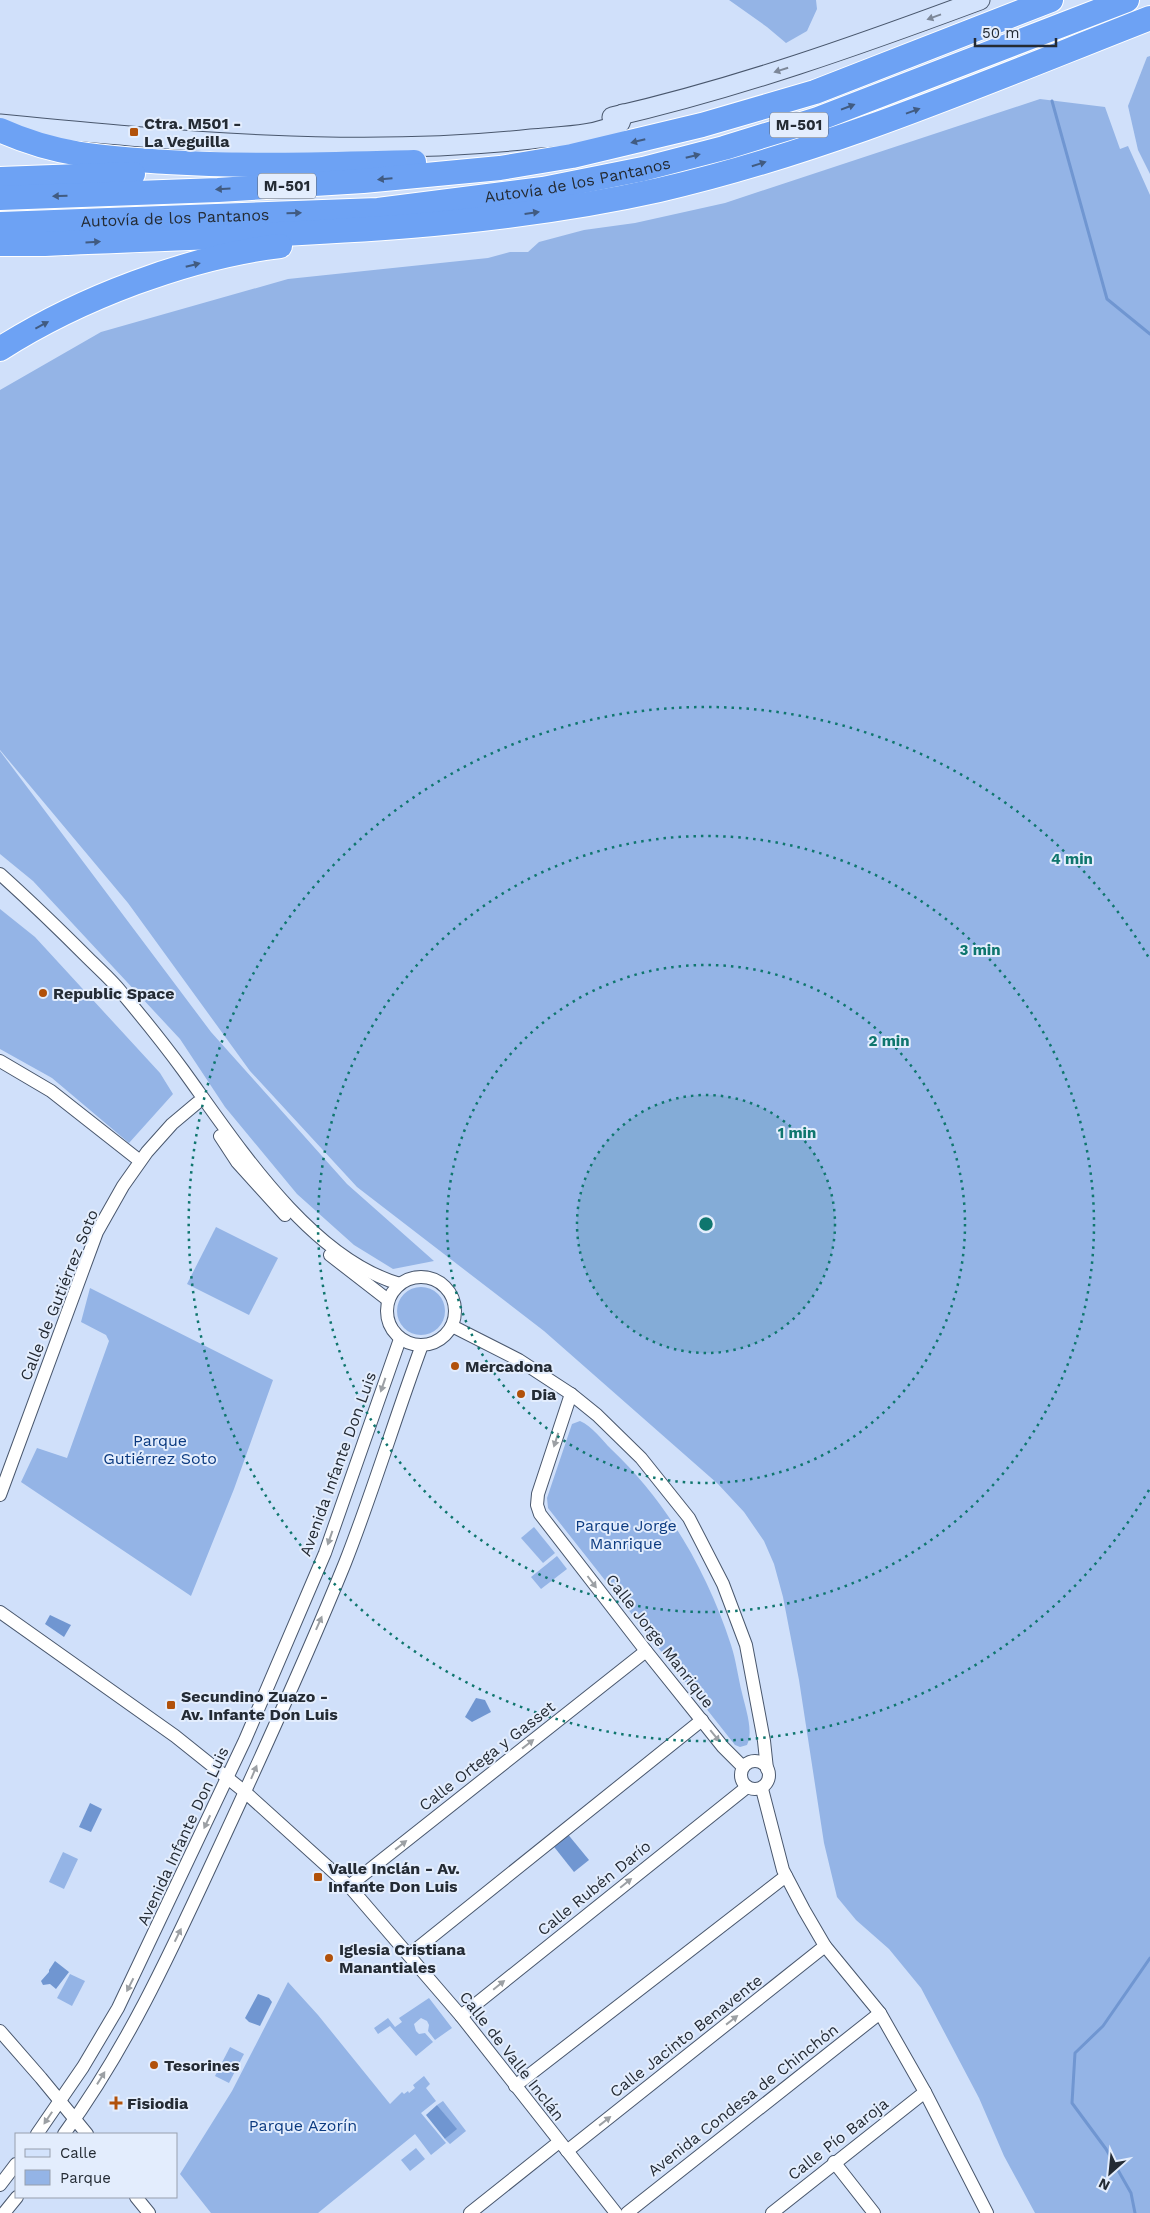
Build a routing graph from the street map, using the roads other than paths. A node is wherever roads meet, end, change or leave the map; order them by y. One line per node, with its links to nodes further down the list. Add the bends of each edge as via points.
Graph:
1 (980, 0): 5 (street, one-way to 5, via 862,44 717,90 498,143 359,147 214,142)
2 (1051, 0): 7 (highway, Autovía de los Pantanos / M-501, one-way to 7, via 815,92)
3 (1127, 0): 12 (highway, Autovía de los Pantanos / M-501, one-way to 3, via 378,210 524,192 644,169 818,119)
4 (1150, 18): 11 (highway, one-way to 4, via 649,192 757,165 915,111)
5 (0, 124)
6 (0, 130): 8 (highway, via 43,147 100,158)
7 (572, 156): 8 (highway, via 555,150 450,161); 10 (highway, Autovía de los Pantanos / M-501, one-way to 10, via 500,168 363,181)
8 (262, 166): 9 (highway, via 242,170)
9 (0, 178)
10 (0, 198)
11 (484, 220): 14 (highway, one-way to 11, via 379,229); 16 (highway, one-way to 11, via 62,314 167,272 258,249 460,226)
12 (0, 224)
13 (0, 244): 14 (highway)
14 (45, 244): 15 (highway)
15 (0, 250)
16 (0, 349)
17 (0, 874): 22 (street, via 46,915 120,991 182,1068 244,1156 283,1200 319,1235 360,1267)
18 (0, 885): 20 (street, via 47,927 114,997)
19 (0, 1061): 21 (street, via 51,1091)
20 (198, 1102): 21 (street, Calle de Gutiérrez Soto, via 172,1124); 23 (street, via 237,1162 277,1207 313,1242)
21 (140, 1161): 28 (street, Calle de Gutiérrez Soto, via 97,1232)
22 (400, 1284): 23 (street); 24 (street, via 419,1277 442,1285 452,1297 455,1316)
23 (388, 1300): 25 (street, via 387,1317)
24 (452, 1326): 26 (street, via 440,1340); 27 (street, via 519,1360)
25 (400, 1339): 26 (street); 35 (street, Avenida Infante Don Luis, one-way to 35, via 325,1553)
26 (422, 1345): 38 (street, one-way to 26, via 345,1563)
27 (571, 1394): 30 (street, Calle Jorge Manrique, one-way to 30, via 537,1505 540,1514); 32 (street, via 598,1415 641,1458 689,1518 723,1584 746,1645)
28 (0, 1496)
29 (0, 1612): 35 (street, Calle de Valle Inclán, via 175,1736)
30 (646, 1651): 31 (street, Calle Jorge Manrique); 40 (street, Calle Ortega y Gasset, one-way to 30)
31 (702, 1720): 33 (street, Calle Jorge Manrique, one-way to 33, via 723,1747); 42 (street)
32 (764, 1741): 33 (street); 34 (street)
33 (748, 1764): 34 (street, via 763,1764); 36 (street, via 741,1779)
34 (767, 1769): 37 (street, via 770,1778)
35 (227, 1778): 38 (street, Calle de Valle Inclán); 48 (street, Avenida Infante Don Luis, one-way to 48, via 118,2008)
36 (746, 1787): 37 (street); 44 (street, Calle Rubén Darío, one-way to 36)
37 (762, 1788): 39 (street)
38 (245, 1792): 40 (street, Calle de Valle Inclán); 49 (street, one-way to 38, via 149,1993)
39 (786, 1876): 41 (street); 46 (street)
40 (349, 1886): 42 (street, Calle de Valle Inclán)
41 (825, 1946): 43 (street); 53 (street, Calle Jacinto Benavente, one-way to 41)
42 (410, 1955): 44 (street, Calle de Valle Inclán)
43 (880, 2013): 47 (street); 63 (street, Avenida Condesa de Chinchón)
44 (461, 2016): 46 (street, Calle de Valle Inclán)
45 (0, 2031): 48 (street)
46 (515, 2086): 53 (street, Calle de Valle Inclán)
47 (925, 2092): 54 (street, Calle Pío Baroja); 66 (street)
48 (60, 2101): 49 (street); 50 (street, Avenida Infante Don Luis, one-way to 50)
49 (75, 2119): 51 (street); 52 (street)
50 (38, 2133)
51 (65, 2133)
52 (86, 2133)
53 (563, 2147): 61 (street, Calle Jacinto Benavente); 62 (street, Calle de Valle Inclán)
54 (834, 2162): 64 (street, Calle Pío Baroja); 65 (street)
55 (15, 2165): 56 (street)
56 (0, 2185)
57 (16, 2198): 59 (street)
58 (137, 2198): 60 (street)
59 (4, 2213)
60 (149, 2213)
61 (470, 2213)
62 (616, 2213)
63 (627, 2213)
64 (772, 2213)
65 (874, 2213)
66 (987, 2213)

